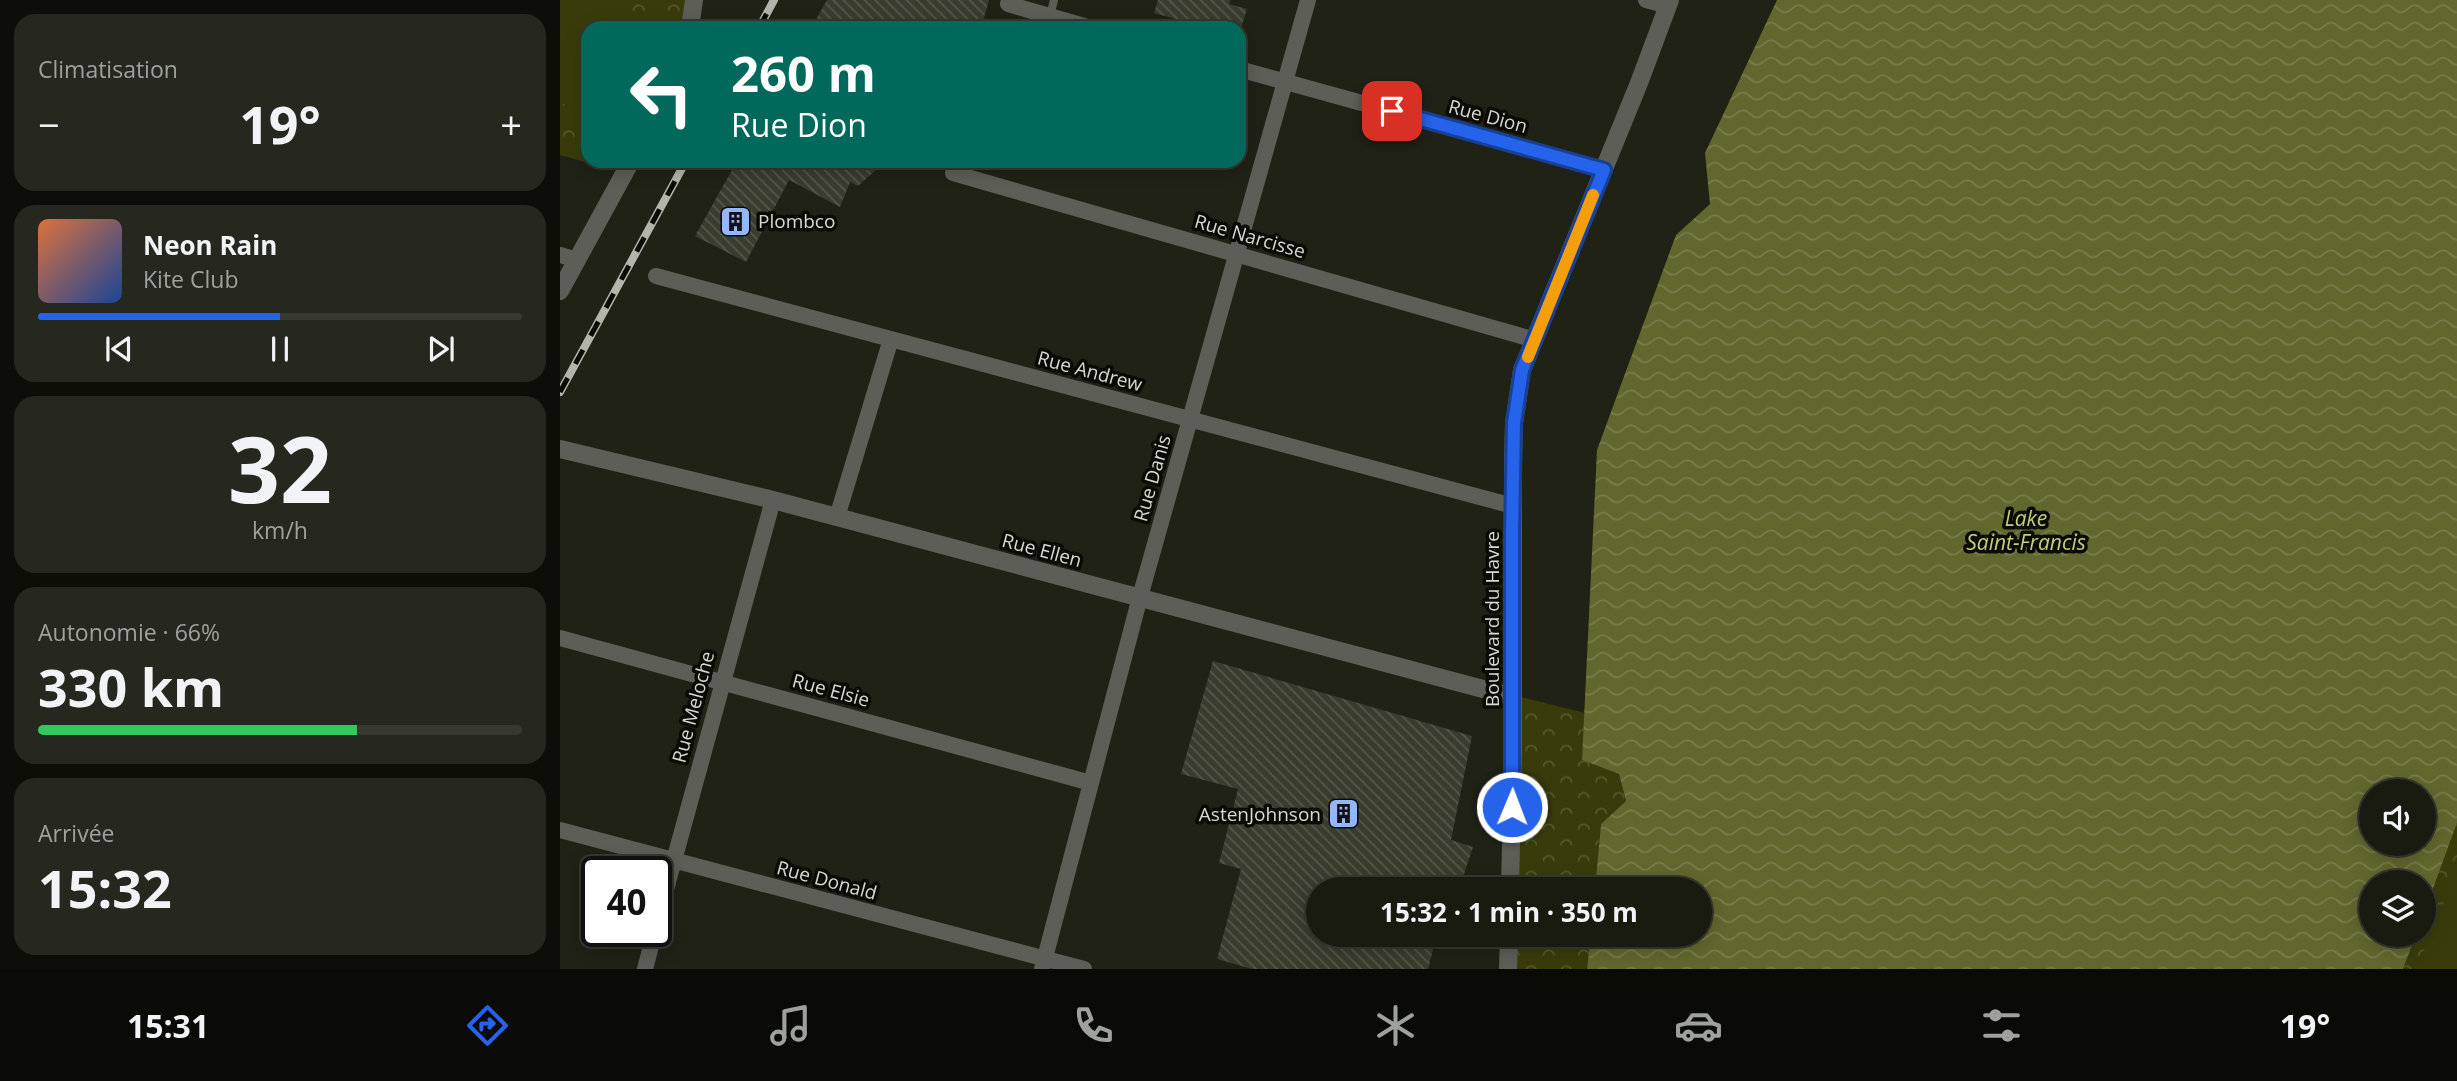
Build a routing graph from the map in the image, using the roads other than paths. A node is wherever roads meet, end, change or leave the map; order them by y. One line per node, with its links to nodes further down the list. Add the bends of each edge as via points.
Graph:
1 (694, 0): 7 (street)
2 (1308, 0): 10 (street, Rue Danis)
3 (1646, 0): 4 (street)
4 (1669, 3): 12 (street, Boulevard du Havre)
5 (1008, 4): 6 (street)
6 (1052, 8): 8 (street)
7 (691, 21)
8 (1077, 21)
9 (1246, 71): 10 (street, Rue Dion)
10 (1286, 82): 12 (street, Rue Dion); 14 (street, Rue Danis)
11 (626, 168): 15 (street)
12 (1604, 170): 19 (street, Boulevard du Havre)
13 (953, 173): 14 (street, Rue Narcisse)
14 (1237, 254): 19 (street, Rue Narcisse); 20 (street, Rue Danis)
15 (568, 258): 17 (street)
16 (656, 276): 18 (street, Rue Andrew)
17 (560, 291)
18 (891, 339): 20 (street, Rue Andrew); 24 (street)
19 (1535, 340): 23 (street, Boulevard du Havre, via 1522,370 1514,423)
20 (1190, 419): 23 (street, Rue Andrew); 25 (street, Rue Danis)
21 (560, 449): 22 (street, Rue Ellen)
22 (773, 500): 24 (street, Rue Ellen); 27 (street, Rue Meloche)
23 (1513, 506): 28 (street, Boulevard du Havre)
24 (837, 517): 25 (street, Rue Ellen)
25 (1140, 597): 28 (street, Rue Ellen); 29 (street, Rue Danis)
26 (560, 638): 27 (street, Rue Elsie)
27 (721, 682): 29 (street, Rue Elsie); 31 (street, Rue Meloche)
28 (1513, 697): 33 (street, Boulevard du Havre)
29 (1091, 783): 36 (street, Rue Danis)
30 (560, 830): 31 (street, Rue Donald)
31 (673, 861): 32 (street, Rue Meloche); 36 (street, Rue Donald)
32 (672, 865)
33 (1510, 877)
34 (651, 947): 37 (street, Rue Meloche)
35 (1509, 947): 39 (street)
36 (1043, 964): 38 (street, Rue Donald)
37 (645, 969)
38 (1084, 969)
39 (1508, 969)

